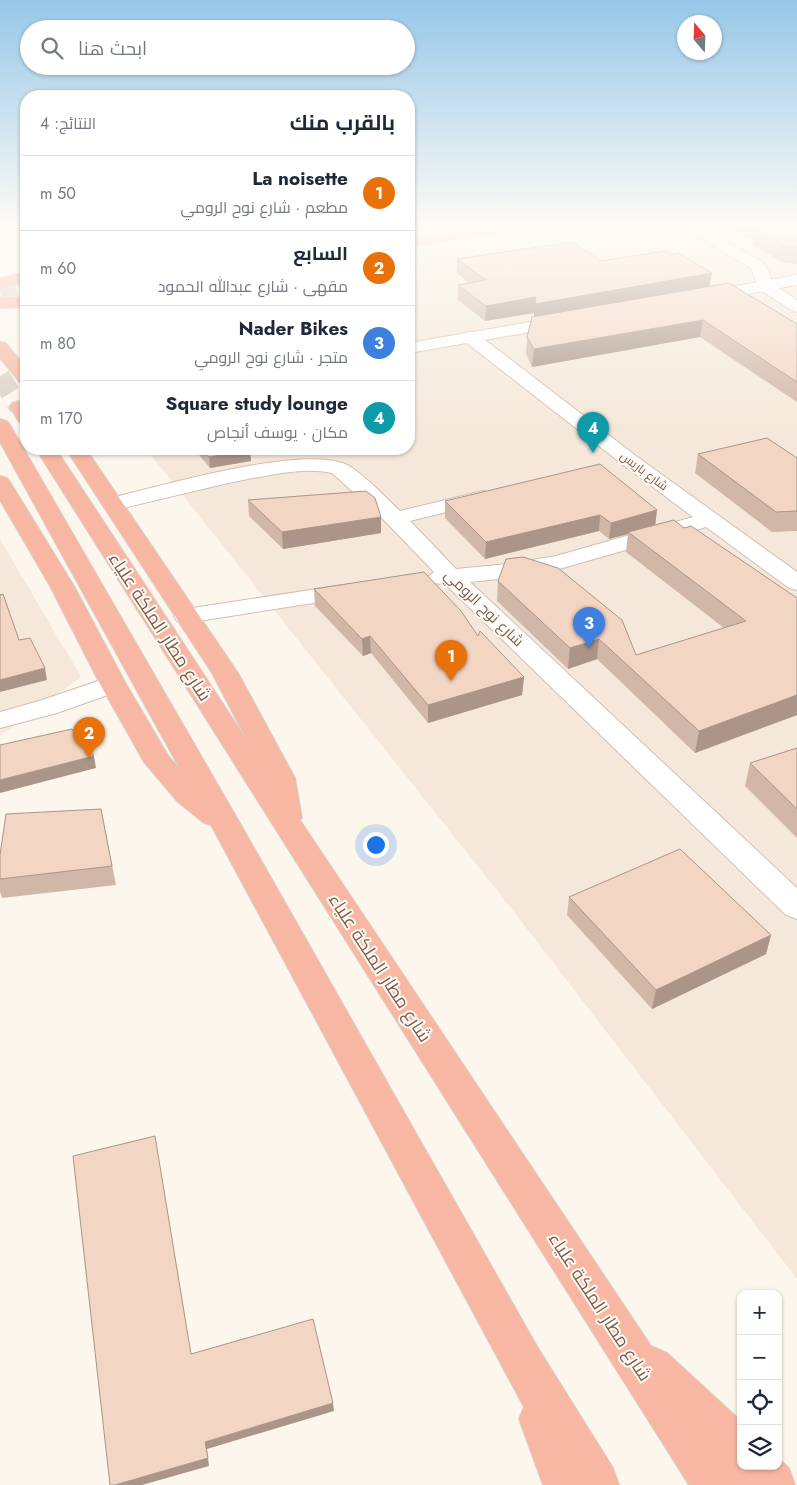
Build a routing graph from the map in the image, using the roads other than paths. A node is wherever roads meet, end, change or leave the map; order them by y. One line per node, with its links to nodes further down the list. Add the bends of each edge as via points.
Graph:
1 (724, 293): 3 (street)
2 (776, 293): 6 (street)
3 (687, 300)
4 (20, 302): 5 (highway)
5 (0, 303)
6 (797, 307)
7 (579, 318): 8 (street)
8 (470, 337): 10 (street); 19 (street, شارع باريس, via 619,462)
9 (0, 347): 11 (highway)
10 (415, 347)
11 (20, 372)
12 (0, 426): 27 (highway)
13 (50, 455): 28 (highway, شارع مطار الملكة علياء)
14 (89, 458): 17 (highway)
15 (0, 482): 25 (highway, via 62,586)
16 (503, 492): 18 (street)
17 (114, 504): 18 (street, شارع نوح الرومي, via 215,480 311,463 336,467); 24 (highway)
18 (397, 518): 20 (street, شارع نوح الرومي)
19 (709, 519): 20 (street, via 559,562); 22 (street, شارع باريس)
20 (450, 576): 21 (street); 29 (street, شارع نوح الرومي)
21 (421, 580)
22 (797, 583)
23 (372, 588): 24 (street)
24 (186, 616): 28 (highway, via 225,673 281,778)
25 (113, 684): 26 (street); 27 (highway, via 158,762 188,795)
26 (0, 720)
27 (226, 825): 31 (highway)
28 (289, 828): 30 (highway, شارع مطار الملكة علياء)
29 (797, 907)
30 (619, 1336): 32 (highway); 36 (highway, شارع مطار الملكة علياء)
31 (522, 1363): 34 (highway); 35 (highway)
32 (737, 1450)
33 (757, 1470): 37 (highway)
34 (566, 1485)
35 (596, 1485)
36 (716, 1485)
37 (772, 1485)

